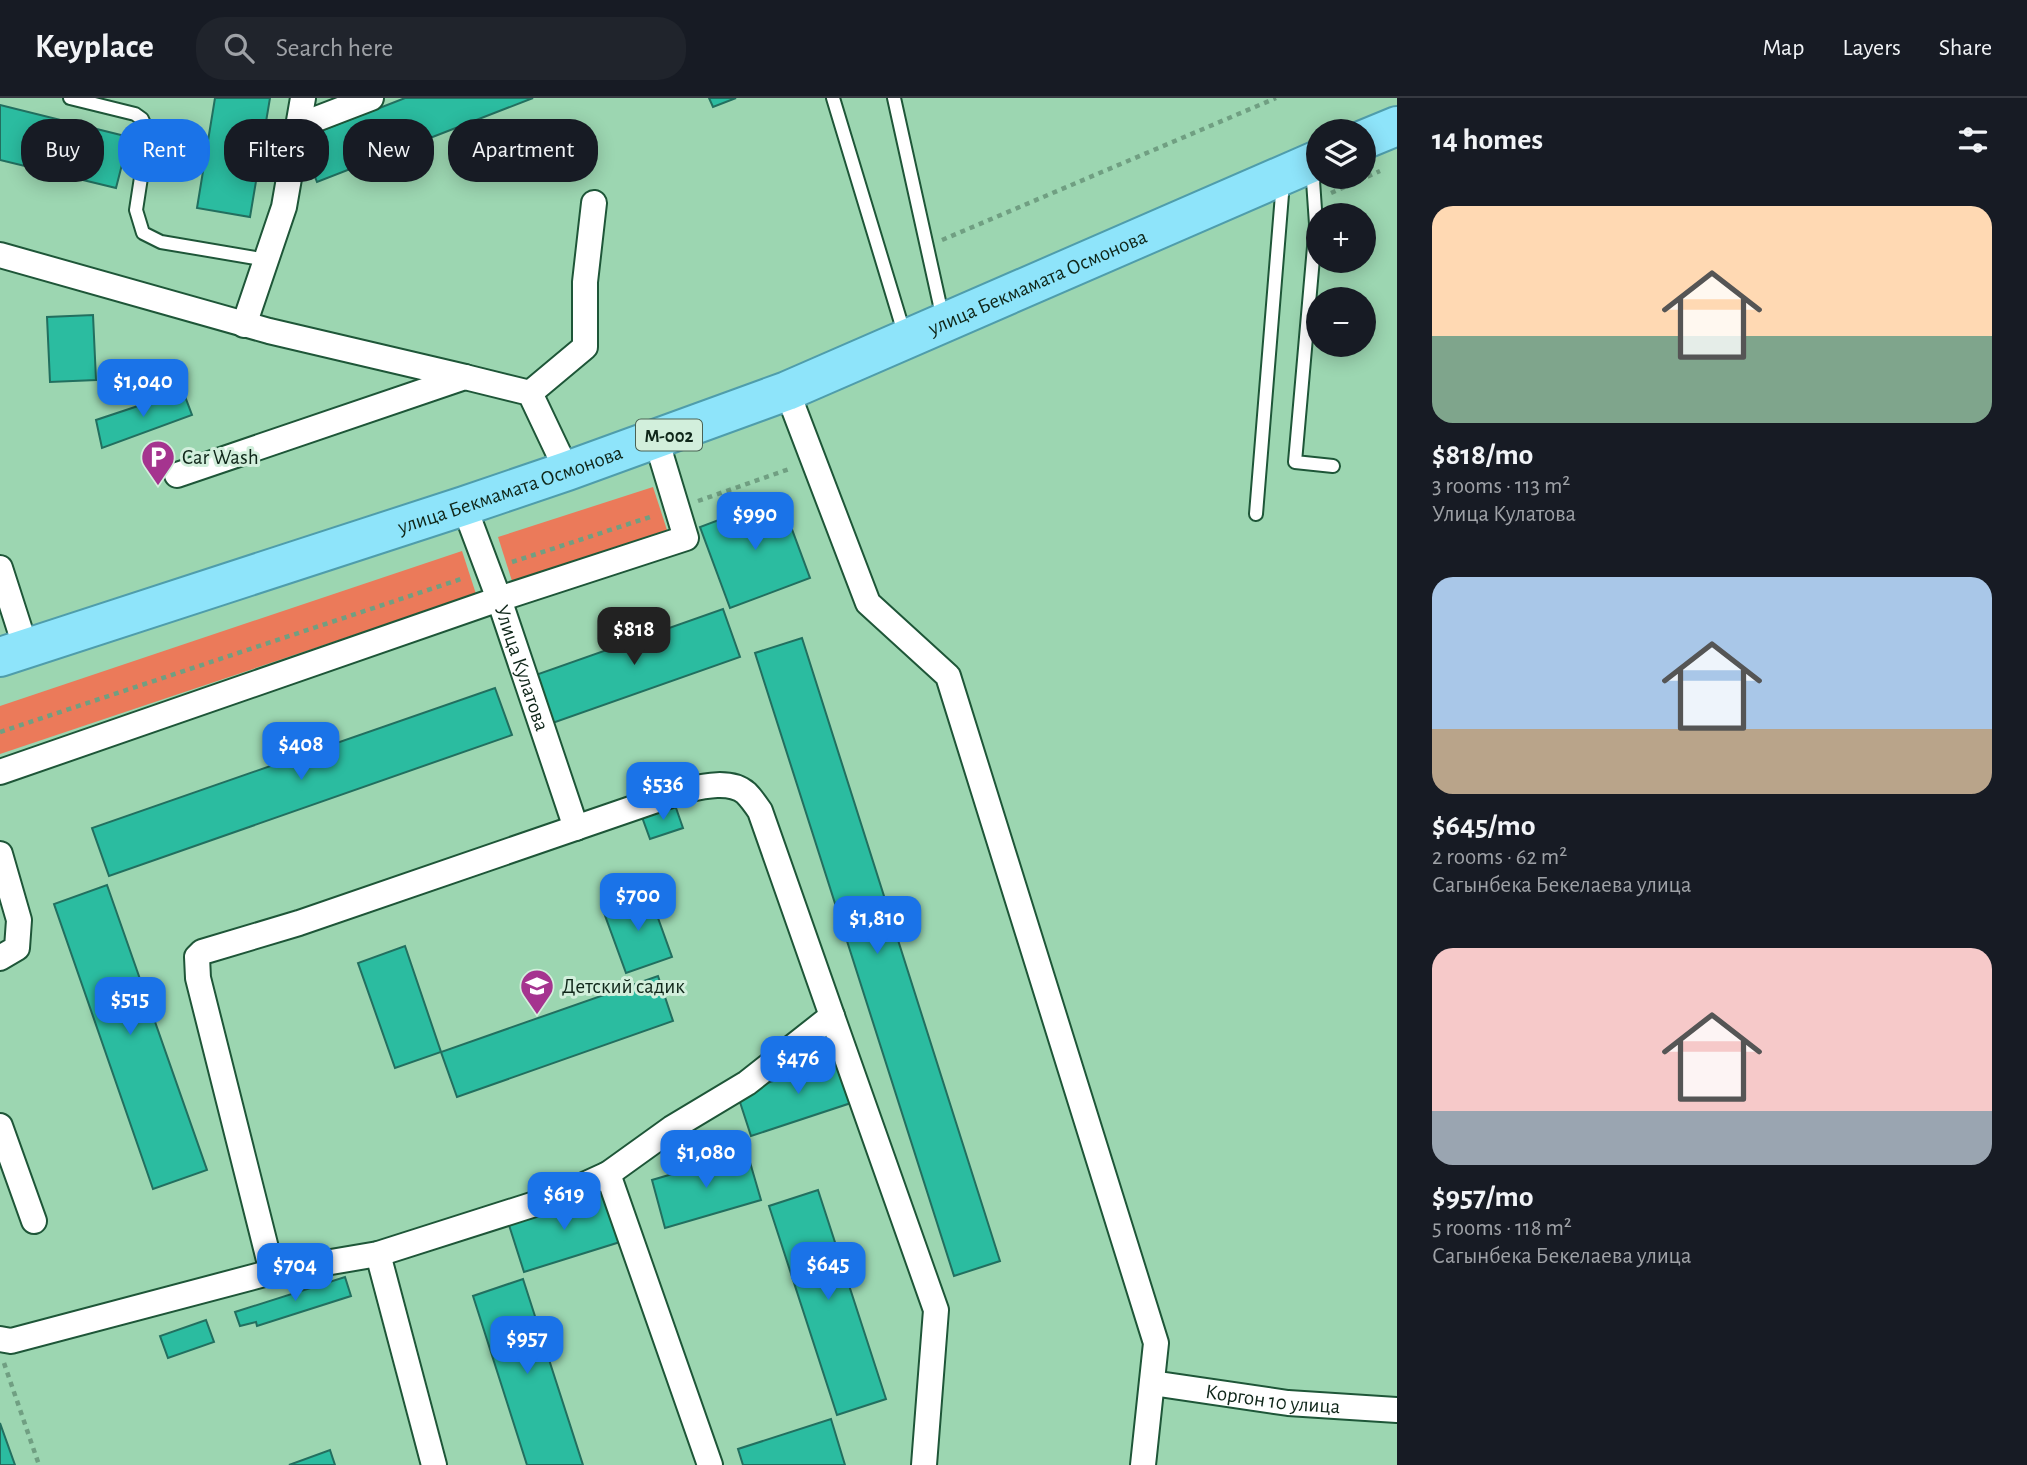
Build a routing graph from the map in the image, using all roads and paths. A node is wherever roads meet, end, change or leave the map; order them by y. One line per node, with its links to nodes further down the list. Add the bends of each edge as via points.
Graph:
1 (70, 98): 7 (lane)
2 (303, 98): 8 (street)
3 (371, 98): 9 (street)
4 (833, 98): 22 (lane)
5 (894, 98): 17 (lane)
6 (1276, 98): 17 (path)
7 (124, 104): 19 (lane, via 142,119 148,132 136,211 143,233 161,242)
8 (299, 119)
9 (314, 119)
10 (1397, 126): 11 (highway)
11 (1376, 152)
12 (1304, 166): 15 (lane); 20 (highway, улица Бекмамата Осмонова / M-002); 33 (lane)
13 (288, 182): 19 (street)
14 (1330, 189): 15 (path)
15 (1315, 201): 28 (lane, via 1296,462)
16 (594, 203): 25 (street, via 585,282 585,347)
17 (926, 247): 20 (lane)
18 (0, 255): 21 (street)
19 (267, 260): 21 (street)
20 (943, 323): 22 (highway, улица Бекмамата Осмонова / M-002)
21 (244, 325): 23 (street)
22 (906, 340): 24 (highway, улица Бекмамата Осмонова / M-002)
23 (465, 377): 25 (street); 30 (street)
24 (786, 391): 26 (highway, улица Бекмамата Осмонова / M-002); 27 (street)
25 (530, 393): 29 (street)
26 (656, 439): 29 (highway, улица Бекмамата Осмонова / M-002); 32 (street)
27 (813, 461): 32 (path); 51 (street, via 868,603 948,676 1156,1342)
28 (1333, 466)
29 (567, 471): 31 (highway, улица Бекмамата Осмонова / M-002)
30 (177, 475)
31 (464, 506): 35 (street, Улица Кулатова); 37 (highway, улица Бекмамата Осмонова / M-002)
32 (677, 508): 35 (path); 36 (street, via 686,538)
33 (1256, 514)
34 (0, 568): 37 (street)
35 (488, 570): 36 (street, Улица Кулатова); 38 (path)
36 (499, 600): 39 (street); 40 (street, Улица Кулатова)
37 (13, 653)
38 (0, 732)
39 (0, 772)
40 (576, 828): 43 (street, via 686,790 726,786 745,792 760,811); 48 (street, via 198,957 198,978)
41 (0, 854): 42 (street, via 19,920 18,948)
42 (0, 958)
43 (832, 1016): 45 (street, via 747,1083); 56 (street, via 936,1310)
44 (0, 1126): 46 (street)
45 (608, 1174): 47 (street, via 560,1196); 55 (street)
46 (34, 1221)
47 (378, 1254): 48 (street); 54 (street)
48 (272, 1272): 49 (street, via 11,1340)
49 (0, 1339)
50 (0, 1352): 53 (path)
51 (1152, 1383): 52 (street, Коргон 10 улица, via 1288,1403); 57 (street)
52 (1397, 1410)
53 (39, 1465)
54 (433, 1465)
55 (710, 1465)
56 (924, 1465)
57 (1143, 1465)

